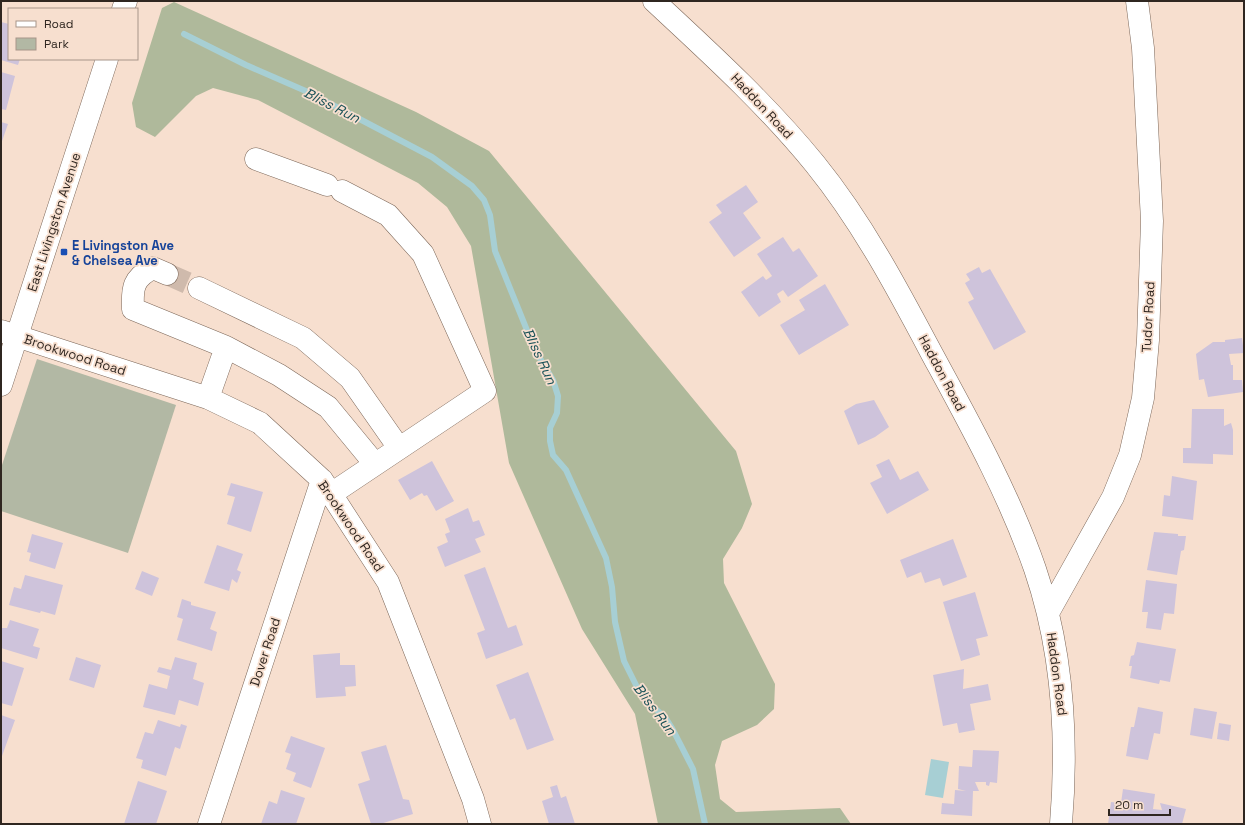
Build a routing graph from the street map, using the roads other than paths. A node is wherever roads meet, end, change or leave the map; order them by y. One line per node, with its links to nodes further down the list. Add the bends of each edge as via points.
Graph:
1 (654, 1): 14 (street, Haddon Road, via 761,102 816,165 880,258 969,423 1013,514 1035,569)
2 (1137, 1): 14 (street, Tudor Road, via 1143,48 1152,221 1148,340 1143,398 1130,455 1113,497)
3 (107, 60): 7 (street, East Livingston Avenue)
4 (256, 159): 11 (street, via 335,188 388,216 423,254 485,391)
5 (167, 274): 8 (street, via 153,268 142,274 134,284 133,309)
6 (199, 288): 11 (street, via 303,338 350,378)
7 (9, 334): 9 (street, East Livingston Avenue); 10 (street, Brookwood Road)
8 (226, 347): 10 (street); 12 (street, via 279,375 328,407)
9 (1, 385)
10 (208, 398): 13 (street, Brookwood Road, via 260,423)
11 (398, 448): 12 (street)
12 (375, 464): 13 (street)
13 (326, 487): 15 (street, Dover Road); 16 (street, Brookwood Road, via 388,582)
14 (1048, 612): 17 (street, Haddon Road, via 1058,671 1063,725 1064,785)
15 (209, 824)
16 (480, 824)
17 (1061, 824)

